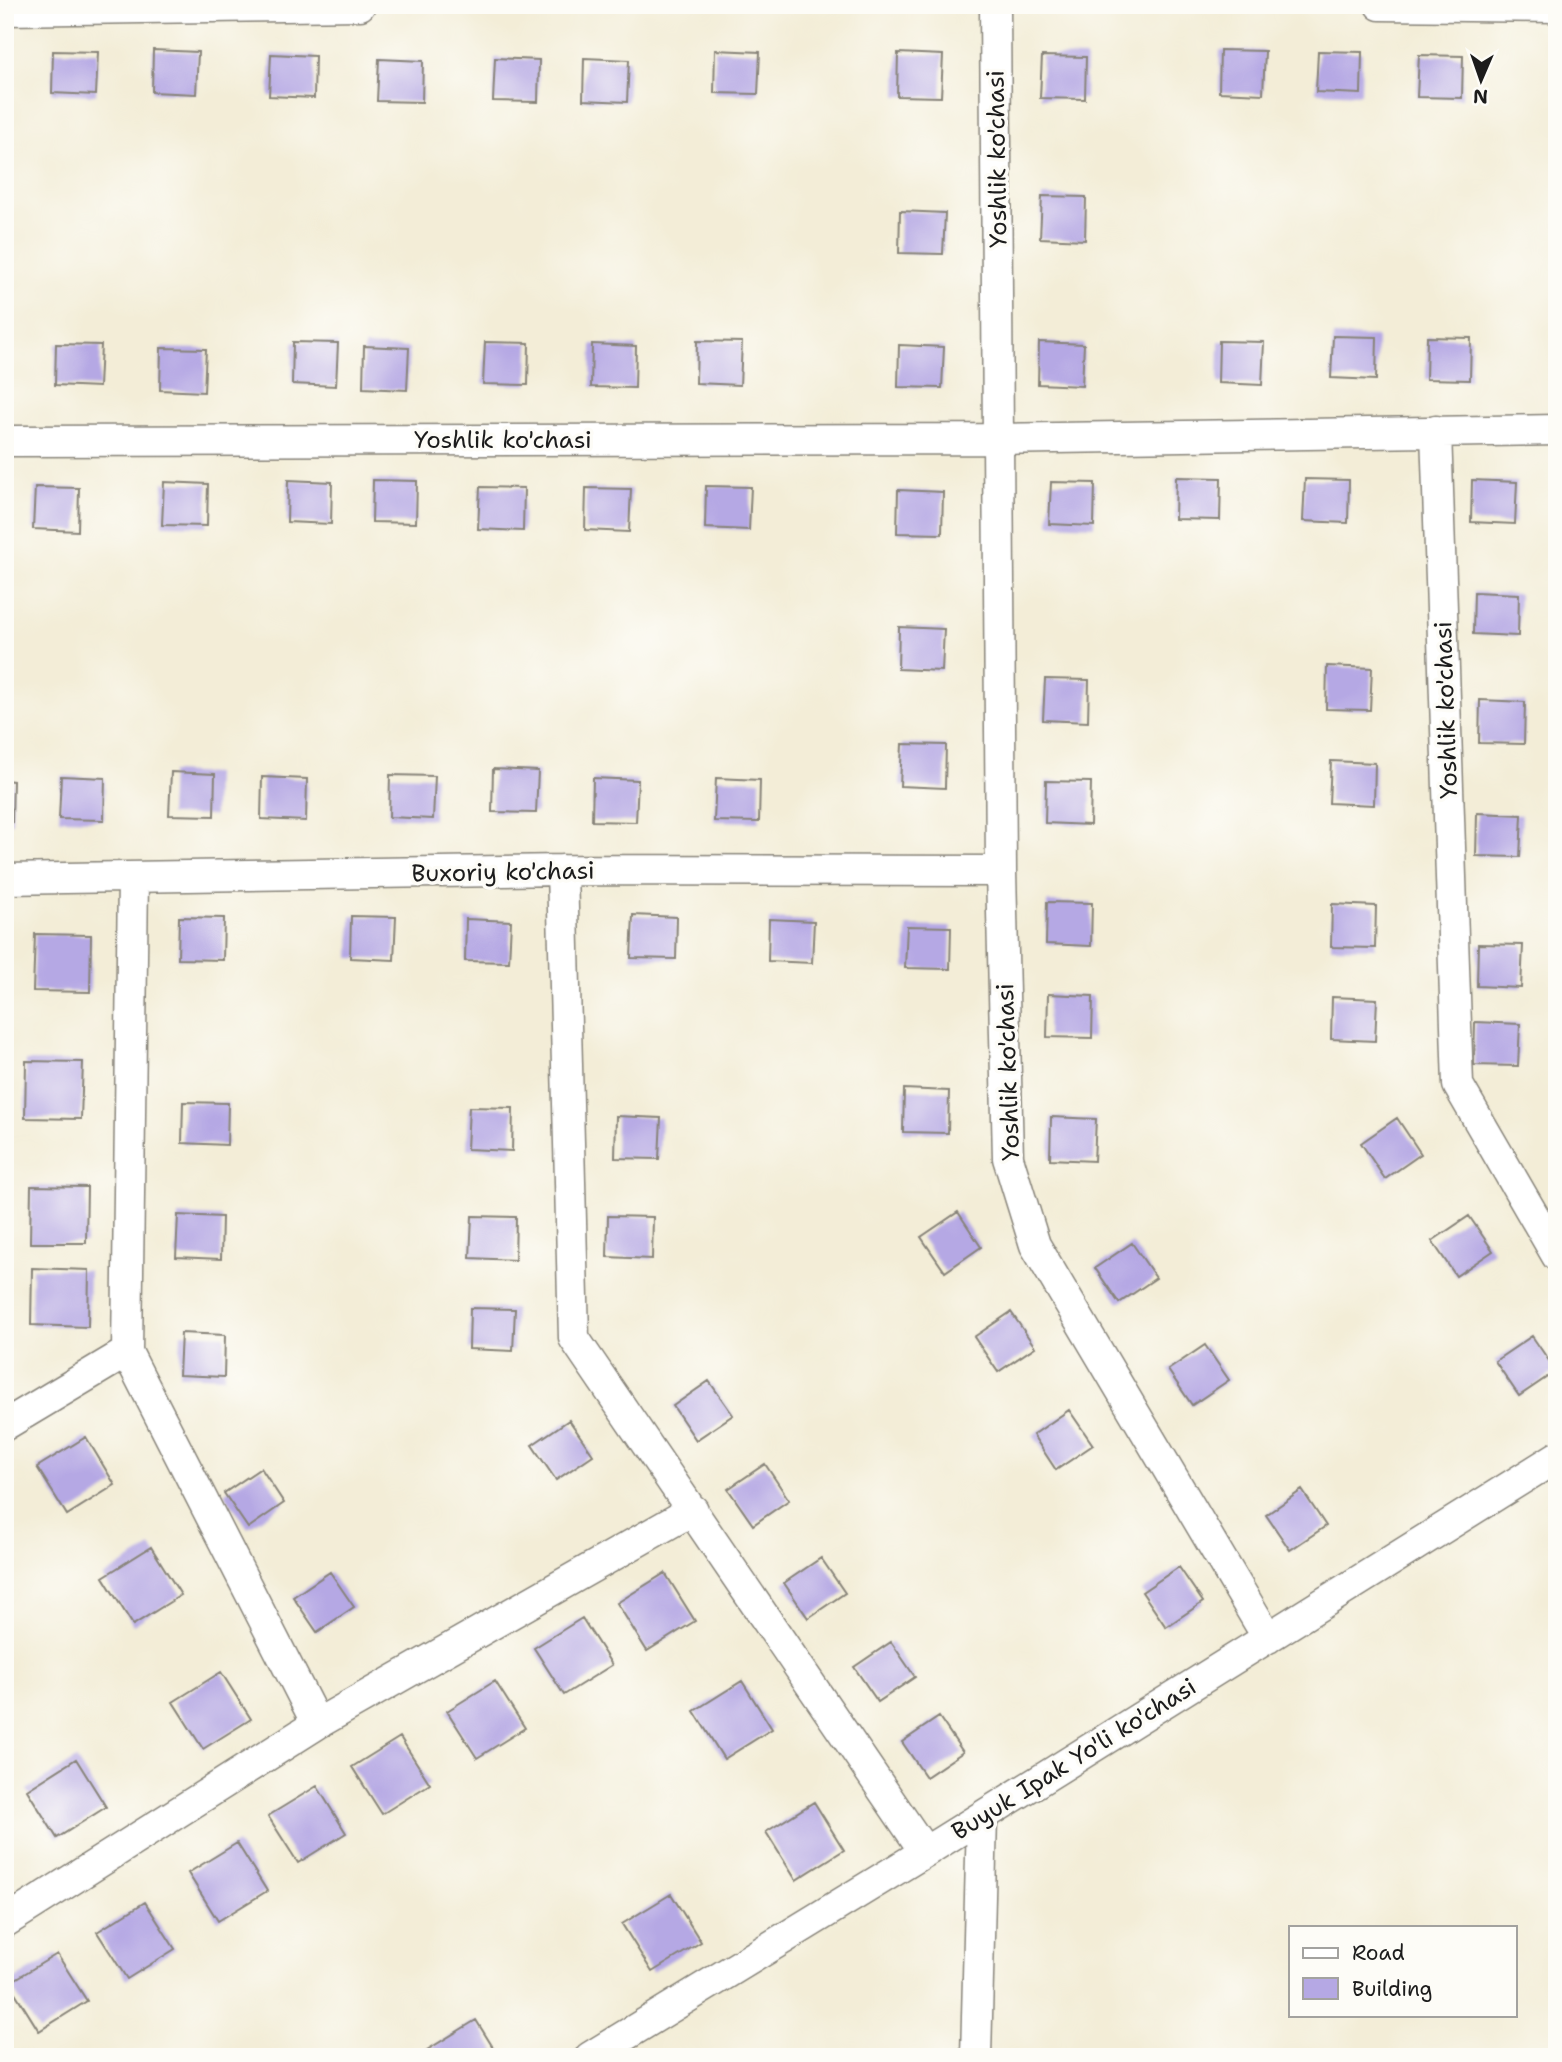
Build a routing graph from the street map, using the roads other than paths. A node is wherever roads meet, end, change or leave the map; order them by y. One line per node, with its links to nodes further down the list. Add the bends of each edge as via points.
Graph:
1 (360, 5): 5 (street)
2 (995, 5): 8 (street, Yoshlik ko'chasi)
3 (1380, 5): 4 (street)
4 (1557, 7)
5 (5, 10)
6 (1557, 430): 7 (street, Yoshlik ko'chasi)
7 (1436, 431): 8 (street, Yoshlik ko'chasi); 14 (street, Yoshlik ko'chasi, via 1458,1085)
8 (1000, 439): 9 (street, Yoshlik ko'chasi); 11 (street, Yoshlik ko'chasi)
9 (5, 441)
10 (562, 870): 11 (street, Buxoriy ko'chasi); 12 (street, Buxoriy ko'chasi); 18 (street, via 574,1338)
11 (1001, 871): 19 (street, Yoshlik ko'chasi, via 1008,1158 1035,1245)
12 (133, 878): 13 (street, Buxoriy ko'chasi); 15 (street)
13 (5, 879)
14 (1557, 1256)
15 (127, 1352): 16 (street); 20 (street)
16 (5, 1425)
17 (1557, 1457): 19 (street, Buyuk Ipak Yo'li ko'chasi)
18 (693, 1510): 20 (street); 22 (street)
19 (1268, 1638): 21 (street, Buyuk Ipak Yo'li ko'chasi)
20 (317, 1724): 23 (street)
21 (982, 1817): 22 (street, Buyuk Ipak Yo'li ko'chasi); 25 (street)
22 (925, 1852): 24 (street, Buyuk Ipak Yo'li ko'chasi)
23 (5, 1922)
24 (590, 2057)
25 (976, 2057)

